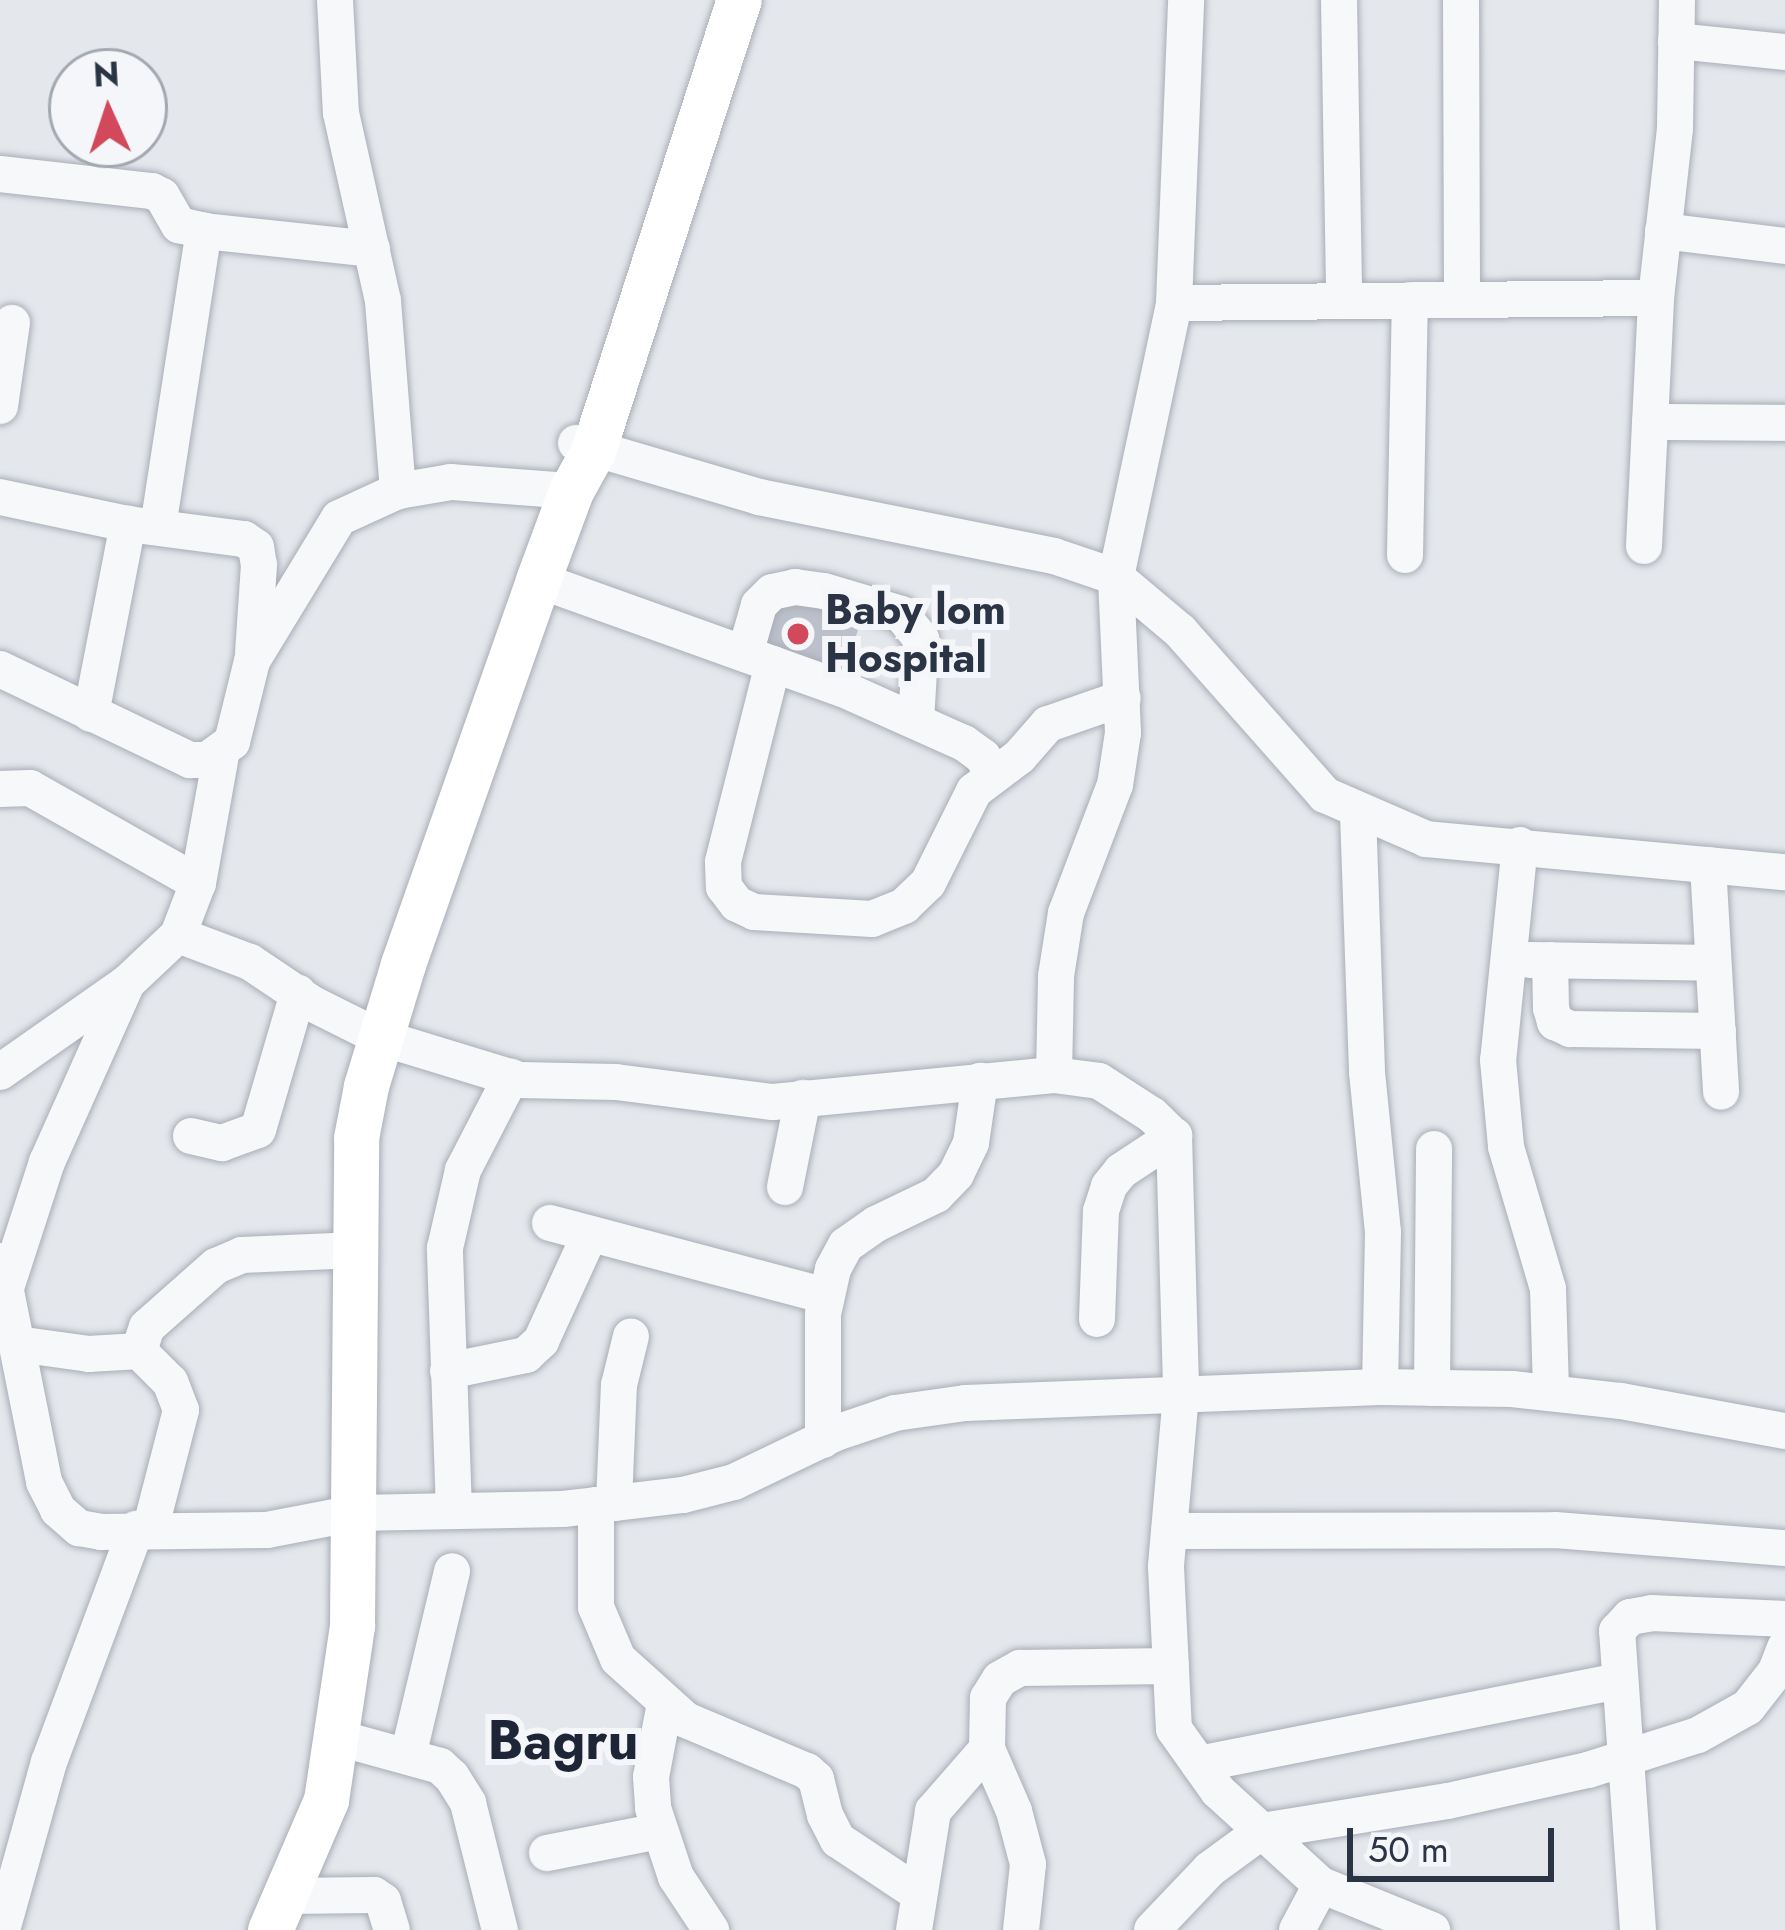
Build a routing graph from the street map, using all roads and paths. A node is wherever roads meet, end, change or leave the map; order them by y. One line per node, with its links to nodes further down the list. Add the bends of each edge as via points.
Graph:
1 (335, 0): 14 (street, via 341,113)
2 (719, 0): 24 (main road, via 630,259)
3 (739, 0): 24 (main road)
4 (1186, 0): 19 (street)
5 (1339, 0): 18 (street)
6 (1461, 0): 17 (street)
7 (1677, 0): 8 (street)
8 (1676, 41): 9 (street); 12 (street)
9 (1785, 52)
10 (0, 174): 11 (street, via 152,190 179,226)
11 (203, 231): 14 (street); 27 (street)
12 (1663, 231): 13 (street); 15 (street)
13 (1785, 246)
14 (372, 249): 25 (street)
15 (1656, 298): 17 (street); 22 (street)
16 (1410, 300): 17 (street); 18 (street); 29 (street)
17 (1462, 300)
18 (1344, 301): 19 (street)
19 (1174, 303): 30 (street)
20 (12, 322): 21 (street)
21 (0, 406)
22 (1650, 422): 23 (street); 28 (street)
23 (1785, 422)
24 (580, 465): 25 (street); 30 (street, via 1054,556); 31 (main road)
25 (398, 491): 33 (street, via 339,518)
26 (0, 497): 27 (street)
27 (143, 526): 33 (street, via 218,532 256,547); 36 (street)
28 (1644, 546)
29 (1406, 555)
30 (1116, 577): 35 (street); 41 (street, via 1180,631 1325,795)
31 (538, 580): 32 (street); 53 (main road)
32 (759, 659): 37 (street); 37 (street, via 759,604 772,592 824,591 901,614 921,639); 39 (street, via 722,862 724,887 737,904 754,912 872,919 904,906 928,883 974,791)
33 (253, 661): 38 (street, via 232,742)
34 (0, 669): 36 (street)
35 (1123, 698): 39 (street, via 1048,724); 55 (street, via 1115,785 1066,913 1055,976)
36 (91, 714): 38 (street, via 190,760)
37 (916, 721): 39 (street, via 964,743)
38 (221, 755): 45 (street)
39 (993, 776)
40 (0, 789): 45 (street, via 30,788)
41 (1358, 813): 42 (street, via 1426,839); 73 (street, via 1367,1072 1382,1216)
42 (1520, 845): 43 (street); 47 (street)
43 (1708, 865): 44 (street); 49 (street)
44 (1785, 872)
45 (198, 883): 46 (street)
46 (178, 934): 50 (street); 51 (street, via 250,962)
47 (1508, 960): 48 (street); 75 (street, via 1498,1060 1506,1147 1548,1289)
48 (1550, 960): 49 (street); 52 (street, via 1555,1022 1570,1029)
49 (1713, 963): 52 (street)
50 (127, 983): 54 (street); 68 (street, via 54,1145)
51 (298, 993): 53 (street); 60 (street, via 259,1130 222,1142)
52 (1718, 1031): 58 (street)
53 (379, 1037): 56 (street); 66 (main road, via 356,1138)
54 (0, 1072)
55 (1054, 1075): 57 (street); 61 (street, via 1124,1093)
56 (511, 1077): 59 (street, via 773,1102); 72 (street, via 463,1170 445,1248)
57 (980, 1081): 59 (street); 67 (street, via 971,1143 956,1174 936,1195 846,1245)
58 (1721, 1092)
59 (803, 1098): 63 (street)
60 (191, 1136)
61 (1174, 1136): 69 (street, via 1109,1186); 76 (street)
62 (1434, 1149): 74 (street)
63 (785, 1187)
64 (550, 1223): 65 (street)
65 (590, 1234): 67 (street); 72 (street, via 541,1341 526,1355)
66 (356, 1250): 71 (street, via 242,1255 216,1266 147,1327); 81 (main road)
67 (826, 1296): 78 (street)
68 (7, 1304): 71 (street, via 89,1354); 82 (street, via 44,1482 58,1510 79,1528)
69 (1096, 1319)
70 (632, 1336): 79 (street)
71 (139, 1351): 82 (street, via 170,1382 182,1410)
72 (448, 1371): 80 (street)
73 (1380, 1388): 74 (street); 76 (street)
74 (1432, 1388): 75 (street)
75 (1551, 1393): 77 (street)
76 (1181, 1394): 78 (street, via 965,1403 896,1413); 83 (street)
77 (1785, 1431)
78 (824, 1440): 79 (street, via 734,1481)
79 (605, 1504): 80 (street); 90 (street, via 596,1607 618,1659)
80 (454, 1511): 81 (street)
81 (355, 1513): 82 (street, via 267,1530); 91 (main road, via 352,1626)
82 (143, 1530): 102 (street, via 49,1762)
83 (1169, 1531): 84 (street, via 1555,1530); 88 (street)
84 (1785, 1548)
85 (452, 1571): 93 (street)
86 (1785, 1619): 89 (street, via 1630,1617 1614,1645)
87 (1784, 1657): 94 (street, via 1748,1707 1698,1735)
88 (1171, 1666): 92 (street, via 1019,1668 988,1698); 95 (street, via 1174,1730)
89 (1618, 1682): 94 (street); 95 (street)
90 (665, 1703): 96 (street, via 651,1777); 100 (street, via 686,1720 807,1771 838,1840)
91 (335, 1737): 93 (street); 101 (main road, via 326,1800)
92 (987, 1749): 100 (street, via 933,1811); 106 (street, via 1028,1864)
93 (408, 1756): 104 (street, via 440,1766 468,1803)
94 (1625, 1758): 97 (street, via 1448,1801); 110 (street)
95 (1199, 1764): 97 (street)
96 (658, 1831): 98 (street); 105 (street)
97 (1262, 1831): 99 (street); 107 (street, via 1210,1869)
98 (548, 1853)
99 (1321, 1885): 108 (street); 109 (street)
100 (916, 1912)
101 (277, 1913): 103 (street, via 374,1895)
102 (2, 1930)
103 (392, 1930)
104 (500, 1930)
105 (711, 1930)
106 (1021, 1930)
107 (1152, 1930)
108 (1297, 1930)
109 (1432, 1930)
110 (1638, 1930)

